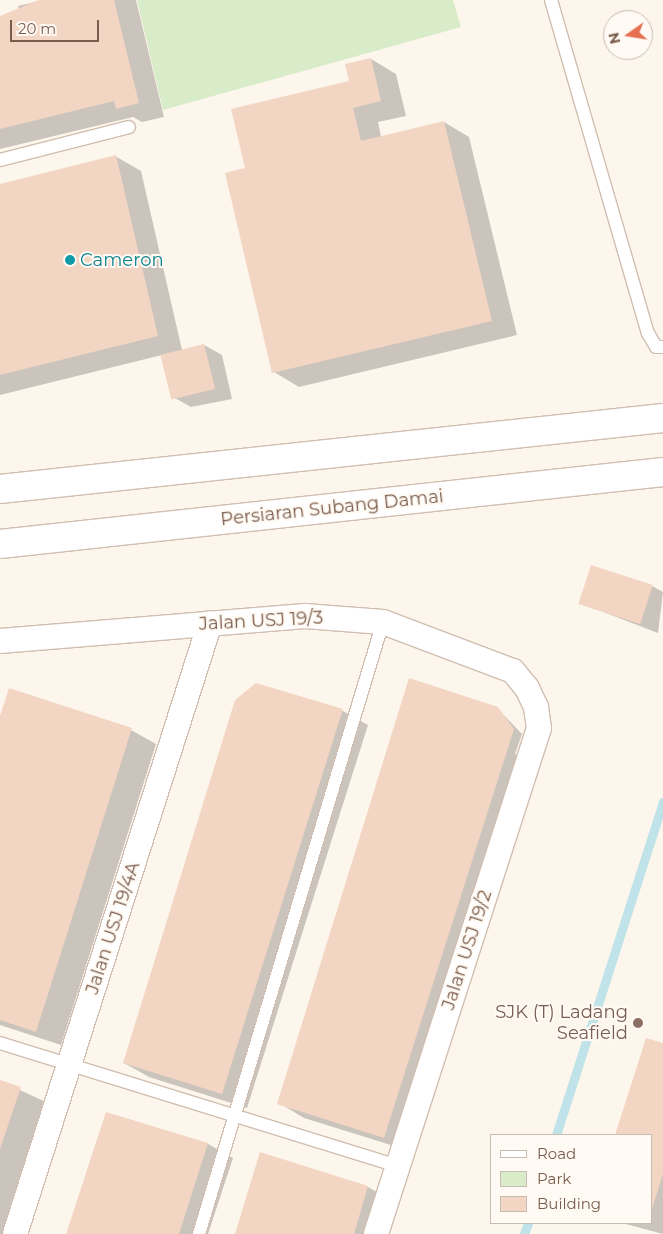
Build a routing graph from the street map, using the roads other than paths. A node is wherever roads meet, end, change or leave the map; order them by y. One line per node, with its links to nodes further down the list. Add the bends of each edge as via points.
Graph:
1 (551, 0): 4 (lane, via 648,333 656,347)
2 (128, 128): 3 (lane)
3 (0, 160)
4 (663, 347)
5 (663, 418): 7 (street)
6 (663, 472): 8 (street, Persiaran Subang Damai)
7 (0, 489)
8 (0, 544)
9 (383, 622): 10 (street, Jalan USJ 19/3, via 305,616); 12 (street, Jalan USJ 19/3); 15 (lane)
10 (210, 623): 11 (street, Jalan USJ 19/3); 14 (street, Jalan USJ 19/4A)
11 (0, 641)
12 (512, 671): 16 (street, Jalan USJ 19/2, via 536,707 539,728)
13 (0, 1043): 14 (lane)
14 (69, 1064): 15 (lane); 17 (street, Jalan USJ 19/4A)
15 (235, 1115): 16 (lane); 18 (lane)
16 (398, 1166): 19 (street, Jalan USJ 19/2)
17 (15, 1234)
18 (199, 1234)
19 (376, 1234)

